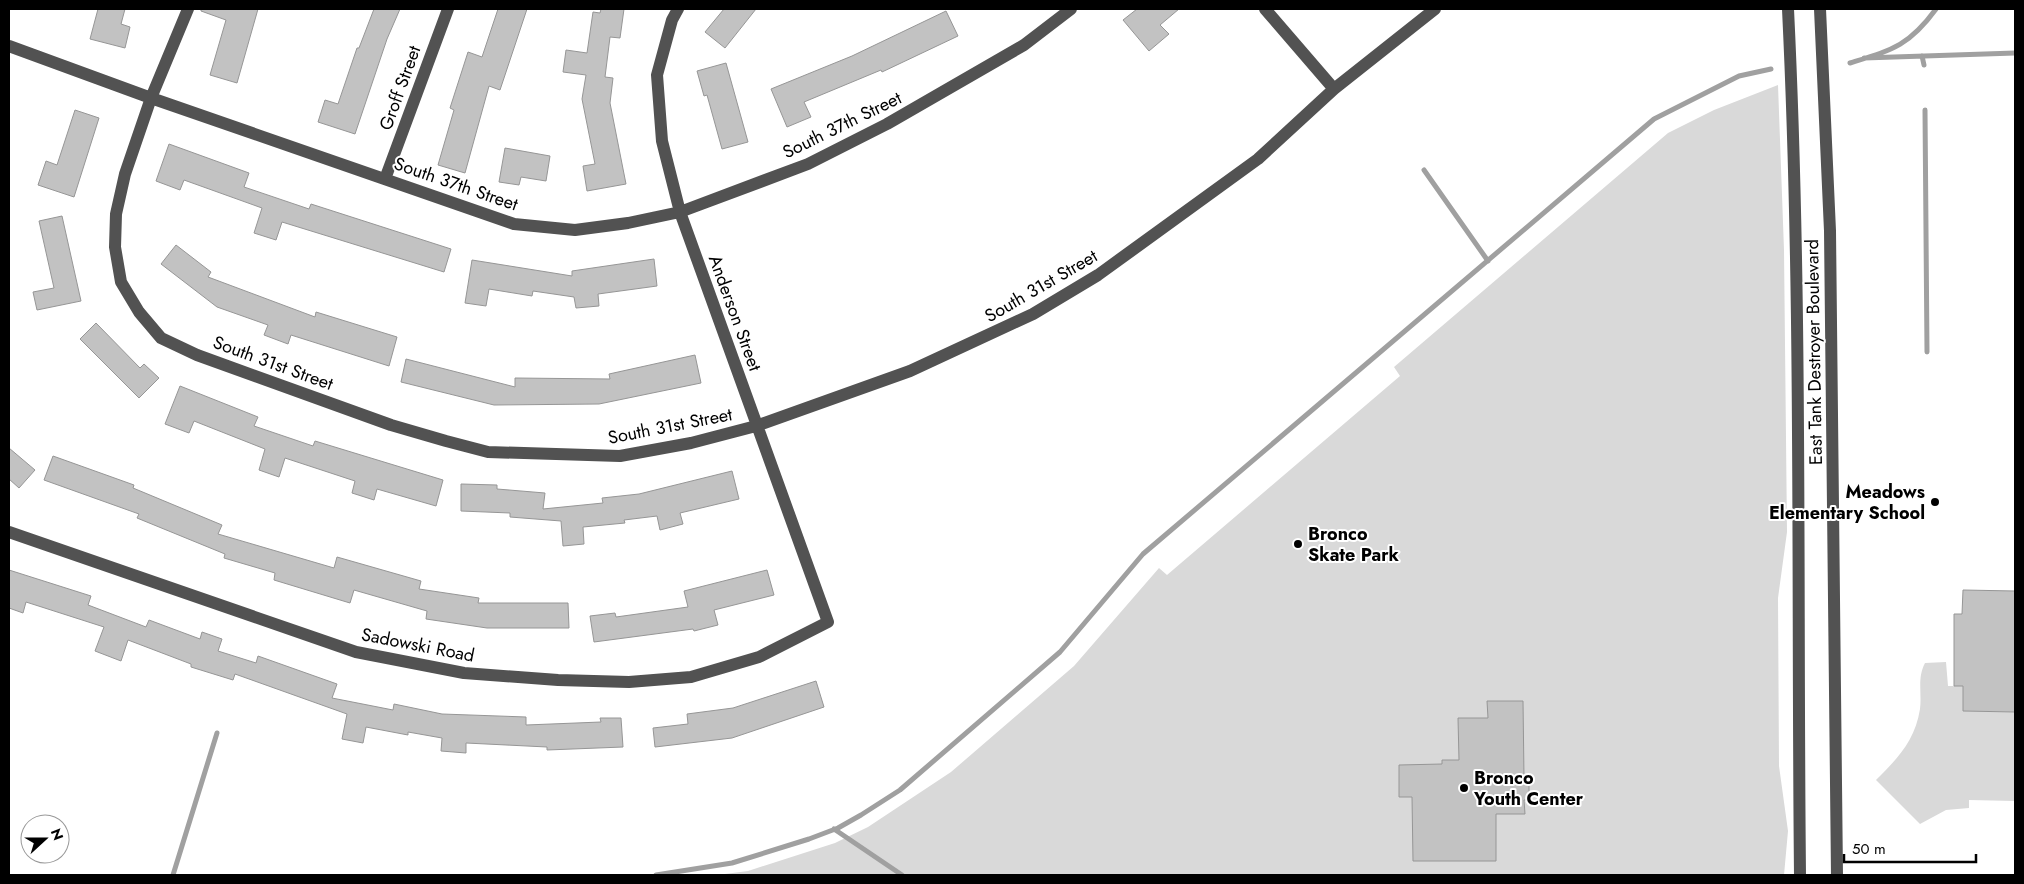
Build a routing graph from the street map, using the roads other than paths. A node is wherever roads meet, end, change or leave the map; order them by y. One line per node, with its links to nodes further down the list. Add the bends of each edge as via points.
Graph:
1 (188, 9): 11 (street, South 31st Street)
2 (448, 9): 12 (street, Groff Street)
3 (678, 9): 13 (street, Anderson Street, via 657,75 662,141)
4 (1071, 9): 13 (street, South 37th Street, via 1024,45 887,124 808,164)
5 (1265, 9): 10 (street)
6 (1434, 9): 10 (street, South 31st Street)
7 (1788, 9): 17 (street, East Tank Destroyer Boulevard, via 1794,158)
8 (1820, 9): 18 (street, East Tank Destroyer Boulevard, via 1830,232)
9 (9, 46): 11 (street, South 37th Street)
10 (1334, 89): 14 (street, South 31st Street, via 1258,159 1098,275 1033,314 910,371)
11 (152, 98): 12 (street, South 37th Street); 14 (street, South 31st Street, via 125,174 116,214 115,247 121,282 139,312 161,338 197,355 391,425 488,452 620,456 691,443)
12 (386, 179): 13 (street, South 37th Street, via 514,224 575,230)
13 (680, 212): 14 (street, Anderson Street)
14 (756, 426): 16 (street, Anderson Street)
15 (9, 532): 16 (street, Sadowski Road, via 356,652 464,673 629,682 691,677 759,657)
16 (828, 622)
17 (1800, 875)
18 (1837, 875)

